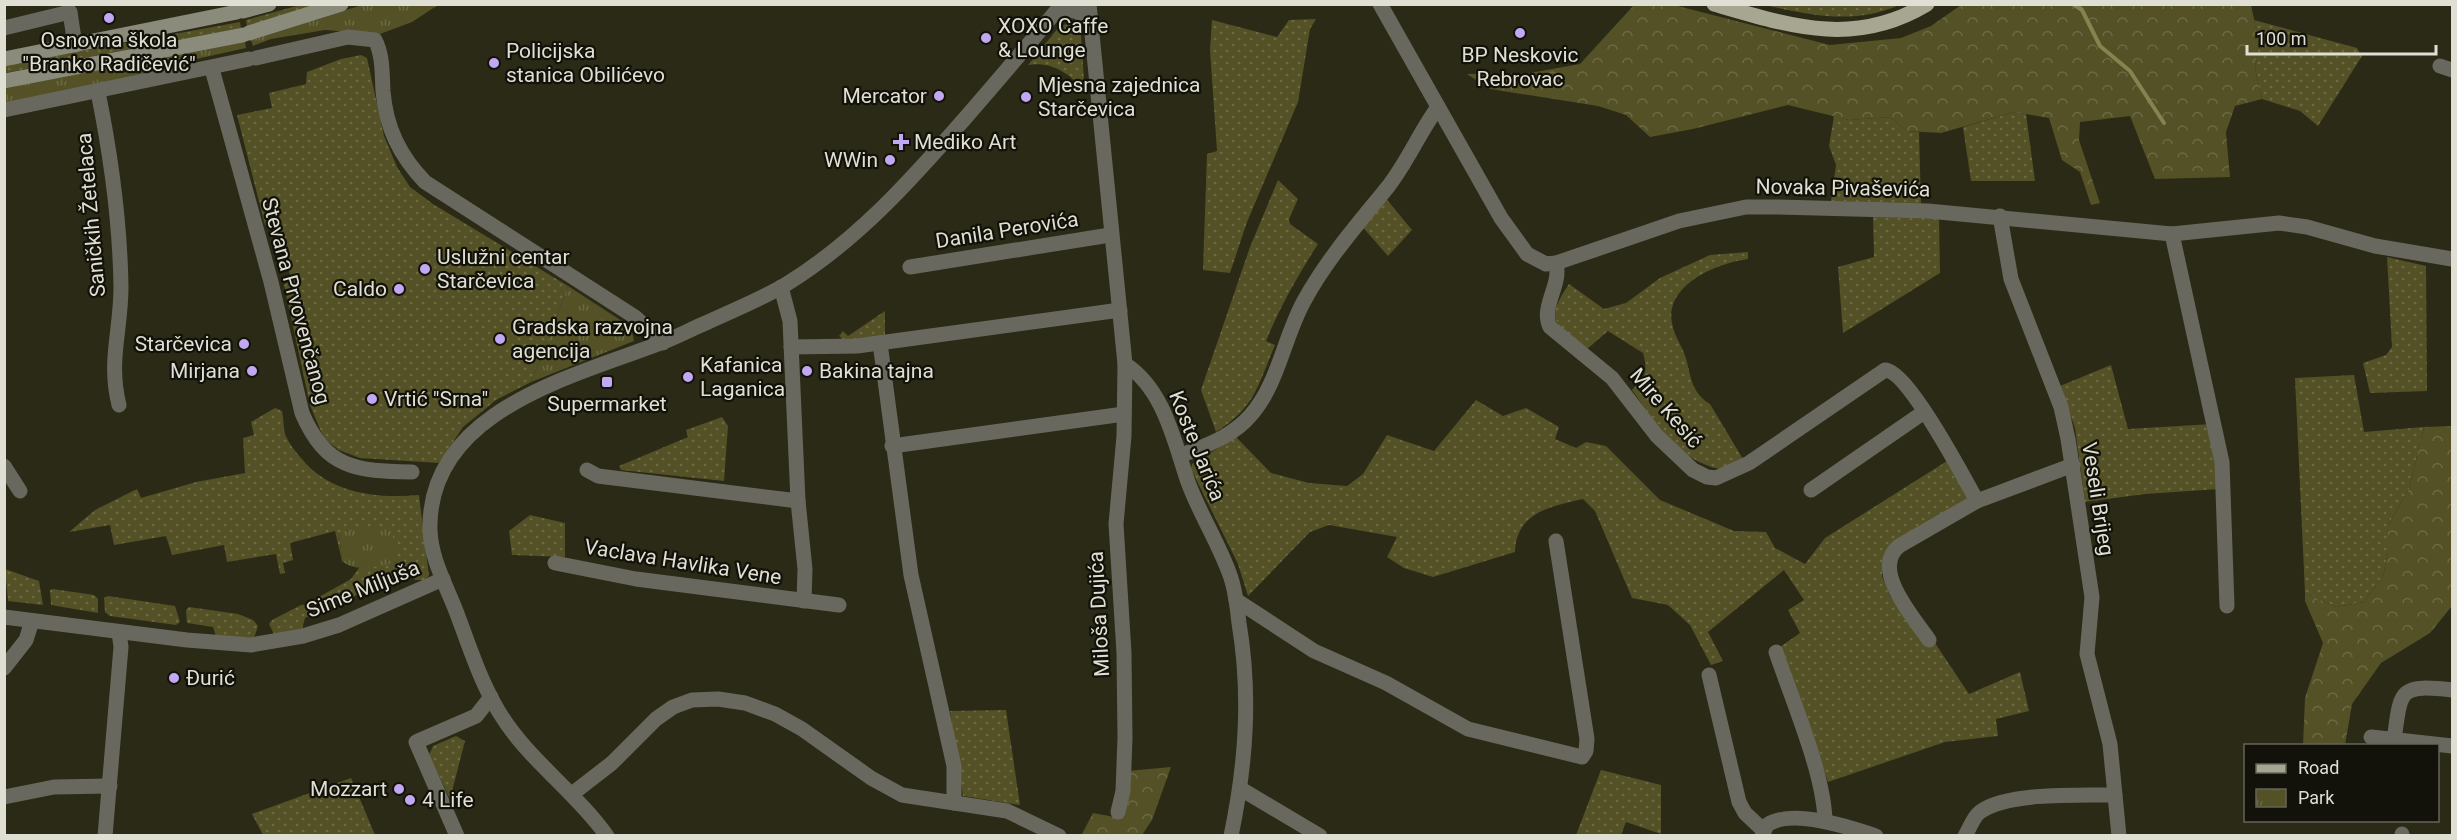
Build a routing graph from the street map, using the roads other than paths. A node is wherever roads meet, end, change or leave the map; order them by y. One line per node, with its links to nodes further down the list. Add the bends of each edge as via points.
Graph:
1 (341, 4): 13 (main road, via 246,34)
2 (1089, 4): 8 (street)
3 (1380, 4): 15 (street)
4 (1714, 4): 5 (main road, via 1798,27 1829,30 1882,25)
5 (1927, 4)
6 (251, 8): 10 (main road)
7 (1059, 8): 8 (street, via 1077,11); 23 (street, via 883,209 819,263)
8 (1091, 24): 19 (street)
9 (4, 28): 10 (street, via 70,12)
10 (75, 45): 11 (main road)
11 (4, 59)
12 (212, 69): 14 (street); 25 (street, via 348,37 375,40 389,125 410,166 425,182 635,317); 37 (street, Stevana Prvovenčanog, via 309,430 323,449 348,465 363,470)
13 (4, 81)
14 (98, 92): 16 (street); 29 (street, Saničkih Žetelaca, via 120,260 113,358)
15 (1438, 107): 21 (street, via 1523,249 1539,261); 33 (street, via 1398,172 1317,278 1254,411 1216,441)
16 (4, 110)
17 (2000, 216): 18 (street, Novaka Pivaševića); 21 (street, Novaka Pivaševića, via 1746,207 1662,225); 34 (street, Veseli Brijeg, via 2012,279 2061,407)
18 (2172, 234): 20 (street, Novaka Pivaševića, via 2286,224 2375,246); 48 (street, via 2222,462)
19 (1110, 235): 22 (street, Danila Perovića); 24 (street)
20 (2452, 259)
21 (1557, 263): 30 (street, Mire Kesić, via 1558,280 1546,316 1550,327 1612,378 1657,436 1700,474 1716,477 1742,467 1880,371 1890,370 1899,377)
22 (910, 267)
23 (781, 287): 25 (street); 27 (street, Vaclava Havlika Vene, via 790,321)
24 (1120, 310): 26 (street); 28 (street)
25 (663, 343): 44 (street, via 540,389 504,407 473,432 451,461 434,498 430,533)
26 (880, 343): 27 (street); 32 (street)
27 (791, 347): 40 (street, Vaclava Havlika Vene)
28 (1125, 364): 31 (street, Miloša Dujića); 33 (street, Koste Jarića, via 1139,373 1158,401)
29 (119, 405)
30 (1924, 412): 38 (street); 41 (street, Mire Kesić)
31 (1124, 414): 32 (street); 67 (street, Miloša Dujića, via 1116,524 1124,653 1125,764)
32 (892, 446): 66 (street, via 911,575 954,766)
33 (1179, 456): 45 (street, Koste Jarića, via 1227,566)
34 (2073, 465): 41 (street); 64 (street, Veseli Brijeg, via 2092,597 2087,654 2110,744)
35 (4, 466): 39 (street)
36 (586, 470): 40 (street, via 598,476)
37 (412, 472)
38 (1811, 490)
39 (20, 491)
40 (798, 501): 46 (street, Vaclava Havlika Vene)
41 (1977, 501): 52 (street, via 1899,546 1891,555 1893,584)
42 (1556, 541): 45 (street, via 1587,739 1582,757 1468,729 1386,683 1314,651)
43 (555, 563): 46 (street, Vaclava Havlika Vene, via 636,579)
44 (443, 579): 51 (street, Sime Miljuša, via 339,625 251,645); 57 (street)
45 (1236, 600): 62 (street, Koste Jarića, via 1248,692)
46 (804, 602): 47 (street, Vaclava Havlika Vene)
47 (840, 605)
48 (2227, 606)
49 (4, 617): 50 (street, Sime Miljuša)
50 (32, 621): 51 (street, Sime Miljuša); 54 (street, via 26,640)
51 (119, 632): 61 (street)
52 (1929, 640)
53 (1776, 652): 68 (street, via 1818,777)
54 (4, 668)
55 (1709, 675): 69 (street, via 1739,802)
56 (2452, 690): 59 (street, via 2413,688 2400,697)
57 (491, 697): 63 (street, via 513,732); 71 (street, via 476,716 416,742)
58 (2371, 737): 59 (street)
59 (2394, 740): 60 (street)
60 (2433, 744)
61 (110, 786): 65 (street, via 54,787); 70 (street)
62 (1241, 789): 74 (street, Koste Jarića); 75 (street)
63 (572, 794): 66 (street, via 673,707 692,700 718,699 746,703 775,714 902,795); 72 (street)
64 (2115, 795): 77 (street, via 2064,795 2004,802 1981,811); 78 (street, Veseli Brijeg)
65 (4, 797)
66 (954, 803): 73 (street, via 1007,812)
67 (1118, 812)
68 (1825, 821): 69 (street, via 1772,821); 76 (street)
69 (1763, 832)
70 (105, 836)
71 (457, 836)
72 (607, 836)
73 (1059, 836)
74 (1231, 836)
75 (1320, 836)
76 (1876, 836)
77 (1965, 836)
78 (2119, 836)

